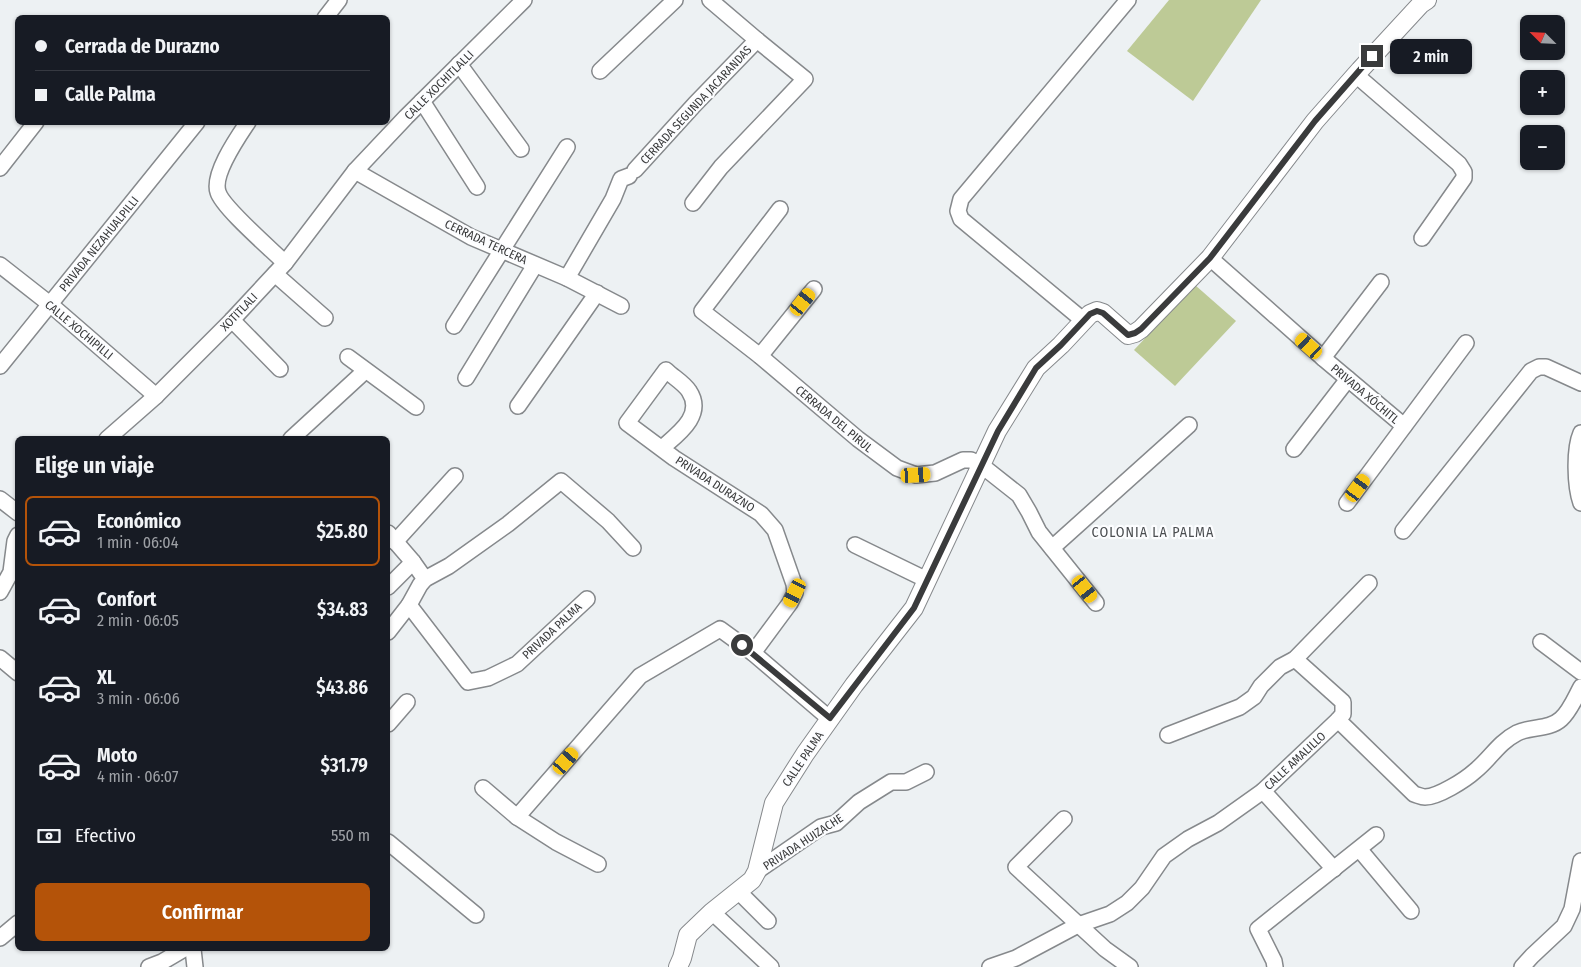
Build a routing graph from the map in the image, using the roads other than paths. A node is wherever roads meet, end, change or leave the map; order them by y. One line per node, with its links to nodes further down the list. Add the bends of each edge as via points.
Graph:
1 (339, 0): 7 (street)
2 (524, 0): 9 (street, CALLE XOCHITLALLI)
3 (675, 0): 10 (street)
4 (710, 0): 8 (street)
5 (1128, 0): 37 (street, via 961,199 958,211 961,219)
6 (1427, 0): 11 (street, CALLE PALMA)
7 (327, 15)
8 (757, 40): 21 (street, via 805,79 721,167); 29 (street, CERRADA SEGUNDA JACARANDAS, via 632,173 621,179 613,200)
9 (459, 64): 12 (street, CALLE XOCHITLALLI); 17 (street)
10 (600, 71)
11 (1356, 75): 23 (street, via 1459,164 1464,172 1464,178); 25 (street, CALLE PALMA, via 1315,121)
12 (422, 101): 19 (street, CALLE XOCHITLALLI); 20 (street)
13 (34, 125): 18 (street)
14 (195, 125): 33 (street, PRIVADA NEZAHUALPILLI)
15 (246, 125): 28 (street, via 231,147 217,191 226,206)
16 (567, 147): 24 (street)
17 (521, 148)
18 (0, 168)
19 (355, 170): 24 (street, CERRADA TERCERA, via 471,237); 28 (street, XOTITLALI)
20 (477, 187)
21 (693, 203)
22 (780, 209): 40 (street, CERRADA DEL PIRUL, via 702,312)
23 (1422, 238)
24 (502, 250): 27 (street, CERRADA TERCERA); 38 (street)
25 (1210, 258): 37 (street, CALLE PALMA, via 1135,333 1128,335 1097,311); 42 (street, PRIVADA XÓCHITL)
26 (0, 265): 33 (street, CALLE XOCHIPILLI)
27 (535, 265): 29 (street, CERRADA TERCERA); 46 (street)
28 (280, 268): 35 (street); 36 (street, XOTITLALI)
29 (567, 278): 32 (street, CERRADA TERCERA)
30 (1381, 282): 42 (street)
31 (814, 289): 40 (street)
32 (597, 293): 34 (street, CERRADA TERCERA); 50 (street)
33 (51, 305): 43 (street, PRIVADA NEZAHUALPILLI); 49 (street, CALLE XOCHIPILLI)
34 (621, 306)
35 (325, 318)
36 (232, 320): 44 (street); 49 (street, XOTITLALI)
37 (1084, 321): 59 (street, CALLE PALMA, via 1036,368)
38 (454, 326)
39 (1466, 343): 53 (street)
40 (760, 356): 59 (street, CERRADA DEL PIRUL, via 897,468 916,475 935,473 962,460)
41 (348, 357): 45 (street)
42 (1323, 358): 47 (street, PRIVADA XÓCHITL)
43 (0, 366)
44 (280, 369)
45 (365, 371): 51 (street); 56 (street)
46 (466, 378)
47 (1348, 379): 53 (street, PRIVADA XÓCHITL); 58 (street)
48 (1581, 383): 65 (street, via 1546,367 1539,366 1531,371)
49 (156, 396): 55 (street, XOTITLALI)
50 (518, 406)
51 (416, 407)
52 (1189, 425): 69 (street)
53 (1404, 426): 62 (street, PRIVADA XÓCHITL)
54 (1581, 433): 63 (street, via 1577,445)
55 (110, 436)
56 (294, 436)
57 (662, 448): 57 (street, PRIVADA DURAZNO, via 627,423 666,370 688,390 694,401 694,412 688,424); 82 (street, PRIVADA DURAZNO, via 761,514 775,530 795,593)
58 (1294, 449)
59 (981, 465): 69 (street, via 1018,495); 73 (street, CALLE PALMA)
60 (455, 476): 66 (street)
61 (0, 499): 64 (street)
62 (1347, 503)
63 (1581, 503)
64 (15, 511)
65 (1403, 531)
66 (391, 538): 71 (street)
67 (855, 545): 73 (street)
68 (633, 548): 72 (street, via 608,521 560,481 508,524)
69 (1052, 548): 78 (street)
70 (15, 558): 76 (street)
71 (413, 562): 72 (street); 75 (street)
72 (425, 580): 79 (street)
73 (927, 580): 89 (street, CALLE PALMA, via 914,608)
74 (1369, 583): 84 (street)
75 (390, 585)
76 (0, 592)
77 (587, 599): 79 (street, PRIVADA PALMA, via 517,664 488,678 468,682)
78 (1096, 603)
79 (409, 605): 80 (street)
80 (390, 629)
81 (1542, 642): 86 (street)
82 (753, 653): 89 (street); 96 (street, via 720,629 640,676)
83 (0, 658): 85 (street)
84 (1295, 659): 90 (street, via 1343,702 1343,714); 92 (street, via 1280,667 1254,697 1240,707)
85 (15, 670)
86 (1581, 672)
87 (1581, 687): 90 (street, via 1559,721 1519,732 1501,743 1475,771 1452,787 1431,796 1414,794)
88 (407, 702): 91 (street)
89 (830, 718): 104 (street, CALLE PALMA, via 774,803)
90 (1338, 720): 95 (street, CALLE AMALILLO)
91 (390, 722)
92 (1168, 735)
93 (926, 772): 104 (street, PRIVADA HUIZACHE, via 906,782 891,782 859,802 836,823 821,827)
94 (483, 788): 96 (street)
95 (1263, 791): 103 (street); 110 (street, CALLE AMALILLO, via 1218,824 1164,856 1142,888 1127,903 1110,914)
96 (517, 817): 102 (street)
97 (1064, 819): 110 (street, via 1016,868)
98 (1376, 836): 100 (street)
99 (390, 844): 108 (street)
100 (1360, 850): 103 (street); 106 (street)
101 (1581, 861): 122 (street, via 1572,908 1564,926)
102 (598, 864)
103 (1334, 870): 121 (street, via 1258,929)
104 (757, 871): 105 (street, CALLE PALMA, via 752,880)
105 (738, 891): 107 (street, CALLE PALMA); 109 (street)
106 (1411, 911)
107 (712, 912): 117 (street, CALLE PALMA, via 688,935); 118 (street)
108 (476, 915)
109 (768, 921)
110 (1078, 924): 119 (street, CALLE AMALILLO, via 1016,958); 120 (street, via 1104,949)
111 (15, 926): 112 (street)
112 (0, 938)
113 (181, 951): 115 (street)
114 (193, 951): 116 (street)
115 (149, 967)
116 (195, 967)
117 (678, 967)
118 (771, 967)
119 (990, 967)
120 (1130, 967)
121 (1275, 967)
122 (1522, 967)

